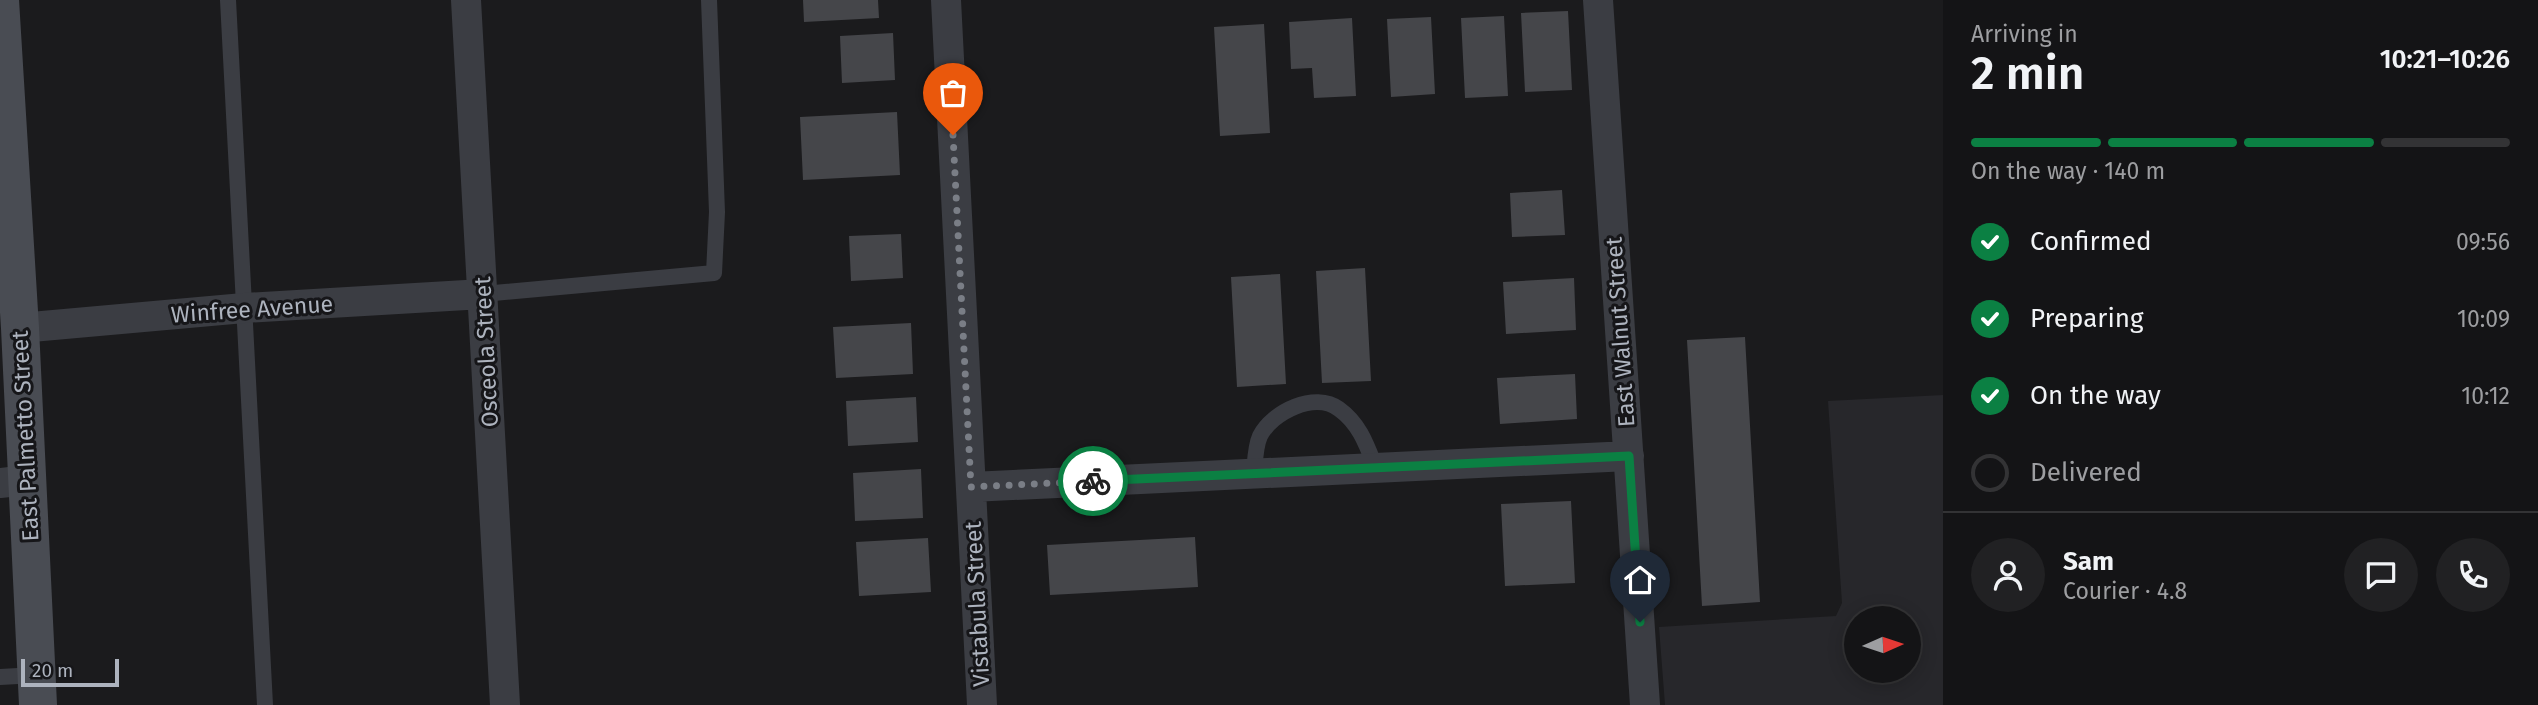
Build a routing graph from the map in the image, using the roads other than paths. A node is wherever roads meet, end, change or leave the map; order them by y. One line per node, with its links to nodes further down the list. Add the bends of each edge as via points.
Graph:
1 (0, 0): 7 (street, East Palmetto Street)
2 (228, 0): 9 (lane)
3 (466, 0): 8 (street, Osceola Street)
4 (709, 0): 8 (lane, via 717,212 714,273)
5 (946, 0): 15 (street, Vistabula Street)
6 (1598, 0): 11 (street, East Walnut Street)
7 (7, 214): 10 (street, East Palmetto Street)
8 (483, 294): 9 (street, Winfree Avenue); 18 (street, Osceola Street)
9 (244, 308): 10 (street, Winfree Avenue); 17 (lane)
10 (20, 328): 14 (street, East Palmetto Street)
11 (1629, 456): 12 (street); 20 (street, East Walnut Street)
12 (1376, 469): 13 (street); 13 (lane, via 1356,426 1337,407 1323,403 1298,405 1274,416 1259,438)
13 (1254, 474): 15 (street)
14 (14, 482): 16 (street, East Palmetto Street)
15 (971, 487): 19 (street, Vistabula Street)
16 (25, 686)
17 (265, 705)
18 (505, 705)
19 (982, 705)
20 (1646, 705)

